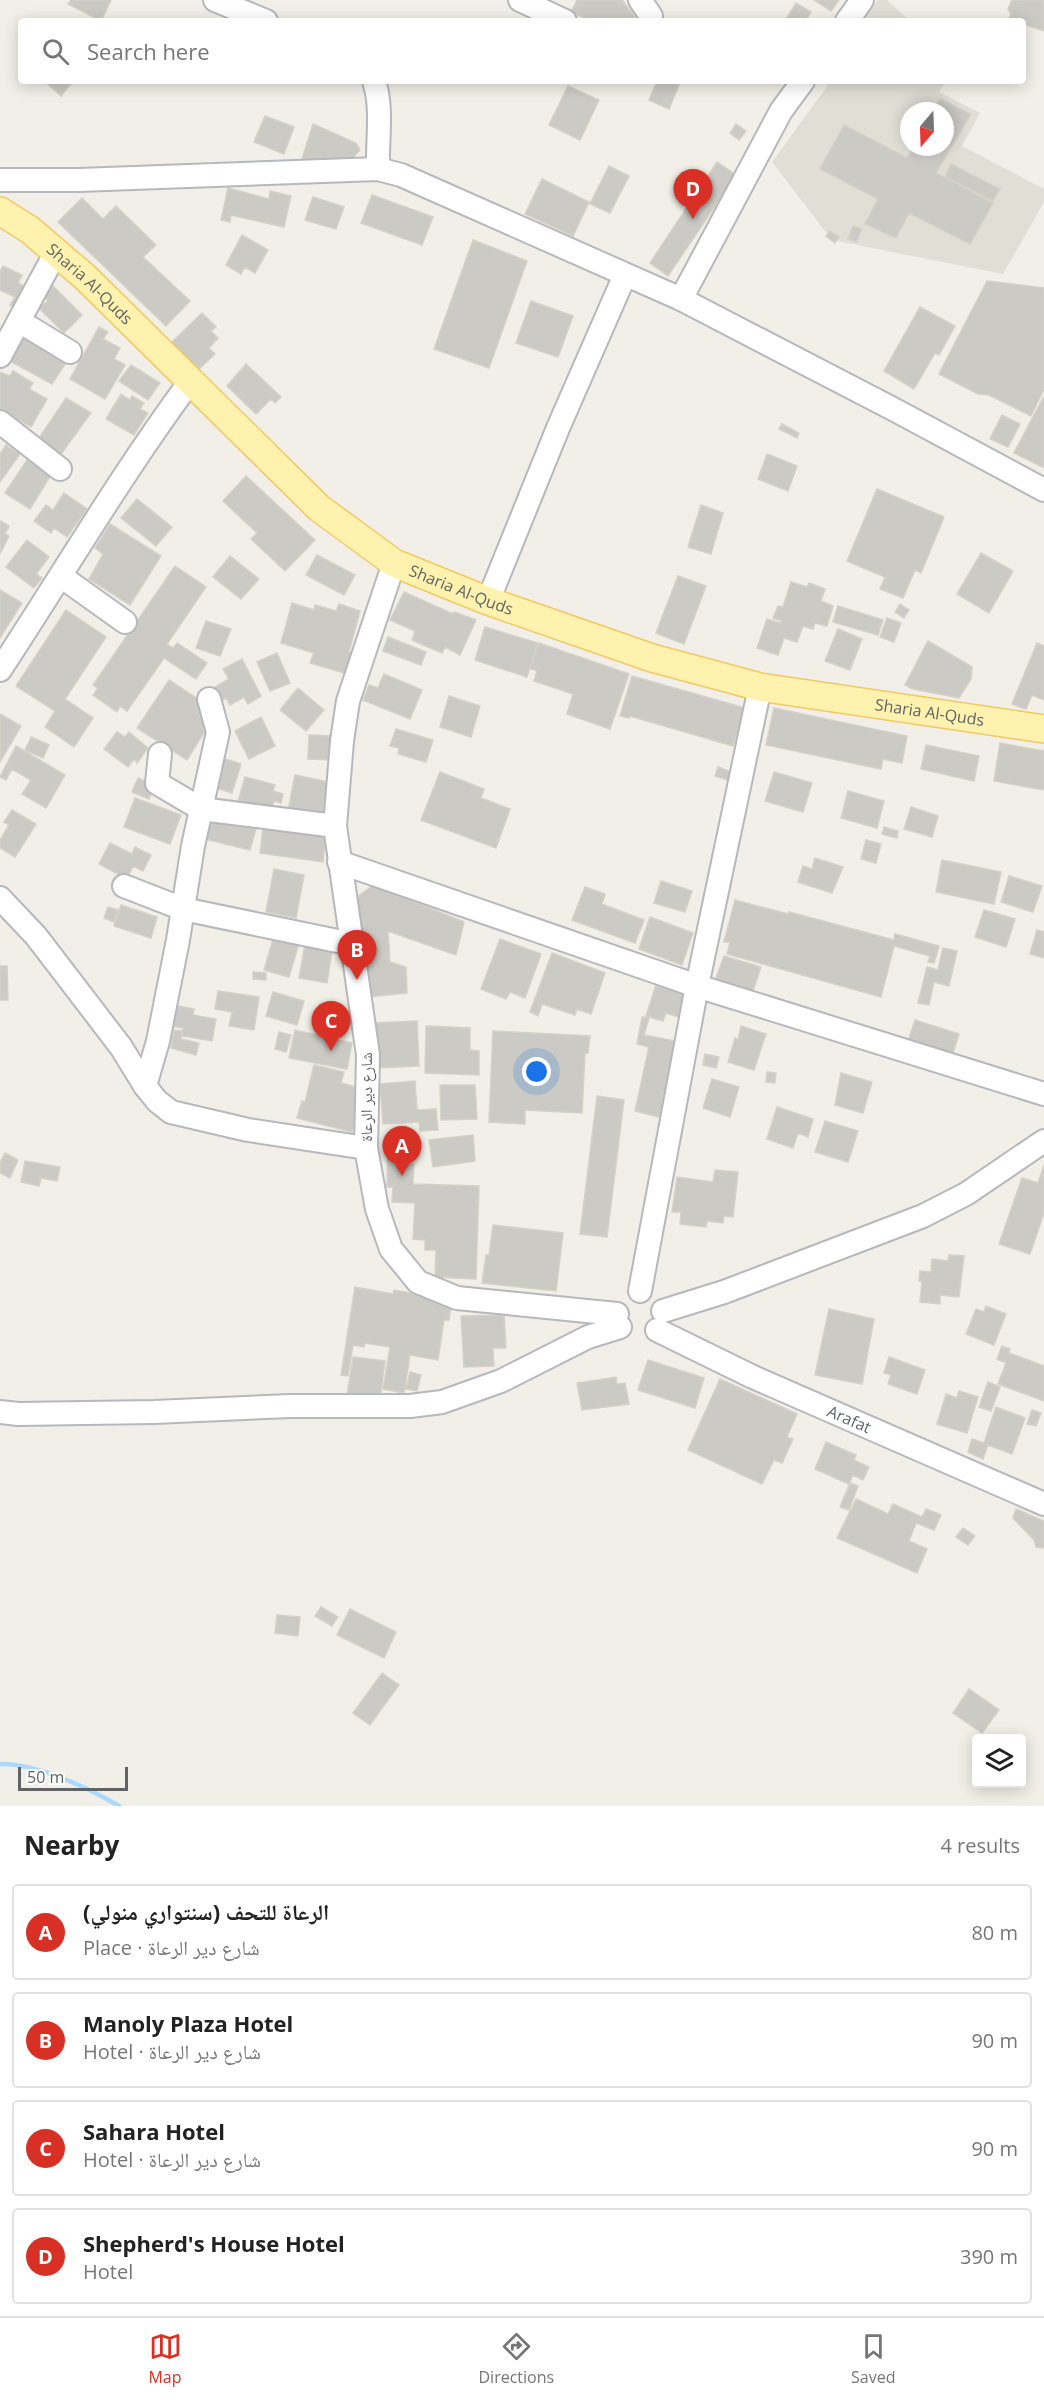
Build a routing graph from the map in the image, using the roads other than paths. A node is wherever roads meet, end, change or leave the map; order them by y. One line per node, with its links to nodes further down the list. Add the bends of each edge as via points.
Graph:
1 (215, 0): 5 (street)
2 (520, 0): 6 (street)
3 (640, 0): 7 (street)
4 (862, 0): 8 (street)
5 (259, 18)
6 (559, 18)
7 (651, 18)
8 (849, 18)
9 (375, 84): 11 (street)
10 (801, 84): 16 (street, via 781,111)
11 (378, 169): 12 (street); 15 (street, via 401,175)
12 (0, 180)
13 (0, 211): 14 (main road, Sharia Al-Quds)
14 (56, 252): 17 (street); 20 (main road, Sharia Al-Quds)
15 (625, 275): 16 (street); 26 (street)
16 (681, 299): 23 (street)
17 (19, 321): 18 (street); 19 (street)
18 (70, 352)
19 (0, 356)
20 (189, 382): 24 (main road, Sharia Al-Quds, via 319,508); 25 (street, via 144,445)
21 (0, 422): 22 (street)
22 (60, 469)
23 (1044, 490)
24 (394, 563): 26 (main road, Sharia Al-Quds); 34 (street, شارع دير الرعاة, via 348,701)
25 (62, 577): 27 (street); 28 (street)
26 (488, 601): 29 (main road, Sharia Al-Quds, via 652,658)
27 (125, 622)
28 (0, 670)
29 (760, 687): 31 (main road, Sharia Al-Quds); 40 (street)
30 (209, 699): 33 (street, via 218,732)
31 (1044, 729)
32 (160, 754): 33 (street, via 157,783)
33 (201, 809): 34 (street); 38 (street)
34 (335, 826): 35 (street, شارع دير الرعاة)
35 (339, 862): 39 (street, شارع دير الرعاة); 40 (street)
36 (124, 886): 38 (street)
37 (0, 898): 41 (street, via 78,990)
38 (183, 909): 39 (street); 41 (street, via 158,1041)
39 (352, 944): 44 (street, شارع دير الرعاة, via 368,1055)
40 (697, 986): 42 (street); 45 (street)
41 (145, 1086): 44 (street, via 171,1112 248,1130)
42 (1044, 1094)
43 (1044, 1141): 47 (street, via 966,1194 923,1216 724,1292)
44 (366, 1148): 46 (street, شارع دير الرعاة, via 376,1209 391,1249 418,1282 457,1298)
45 (640, 1291): 46 (street, via 628,1294 619,1305); 47 (street, via 659,1300)
46 (618, 1320): 47 (street, via 632,1336 644,1337); 48 (street, via 501,1381 442,1402 154,1412)
47 (660, 1321): 49 (street, Arafat, via 753,1377)
48 (0, 1412)
49 (1044, 1504)

